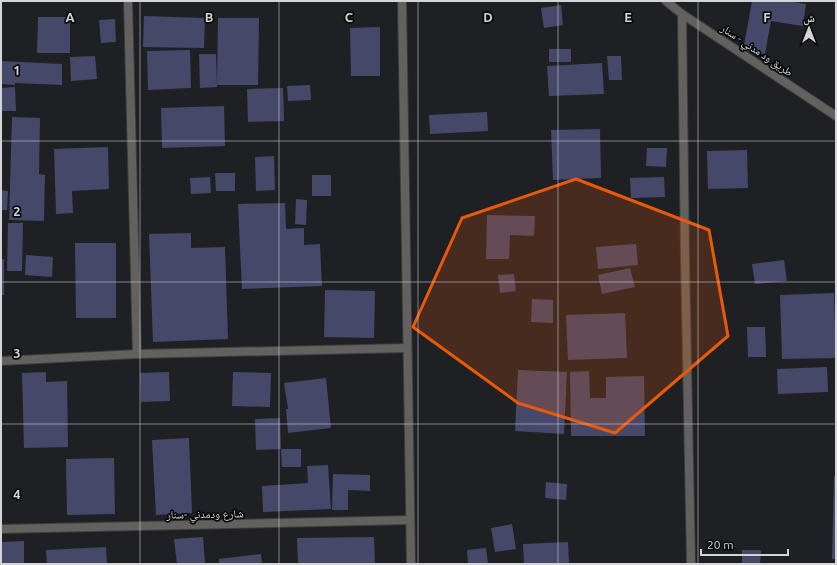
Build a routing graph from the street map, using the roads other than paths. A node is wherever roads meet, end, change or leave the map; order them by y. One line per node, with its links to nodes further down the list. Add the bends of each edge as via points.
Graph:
1 (128, 1): 7 (street)
2 (402, 1): 6 (street)
3 (666, 1): 4 (street, طريق ود مدني - سنار)
4 (682, 14): 5 (street, طريق ود مدني - سنار); 12 (street)
5 (836, 116)
6 (407, 348): 7 (street); 9 (street)
7 (137, 354): 8 (street)
8 (1, 361)
9 (410, 520): 10 (street, شارع ودمدني -سنار); 11 (street)
10 (1, 529)
11 (411, 564)
12 (691, 564)

